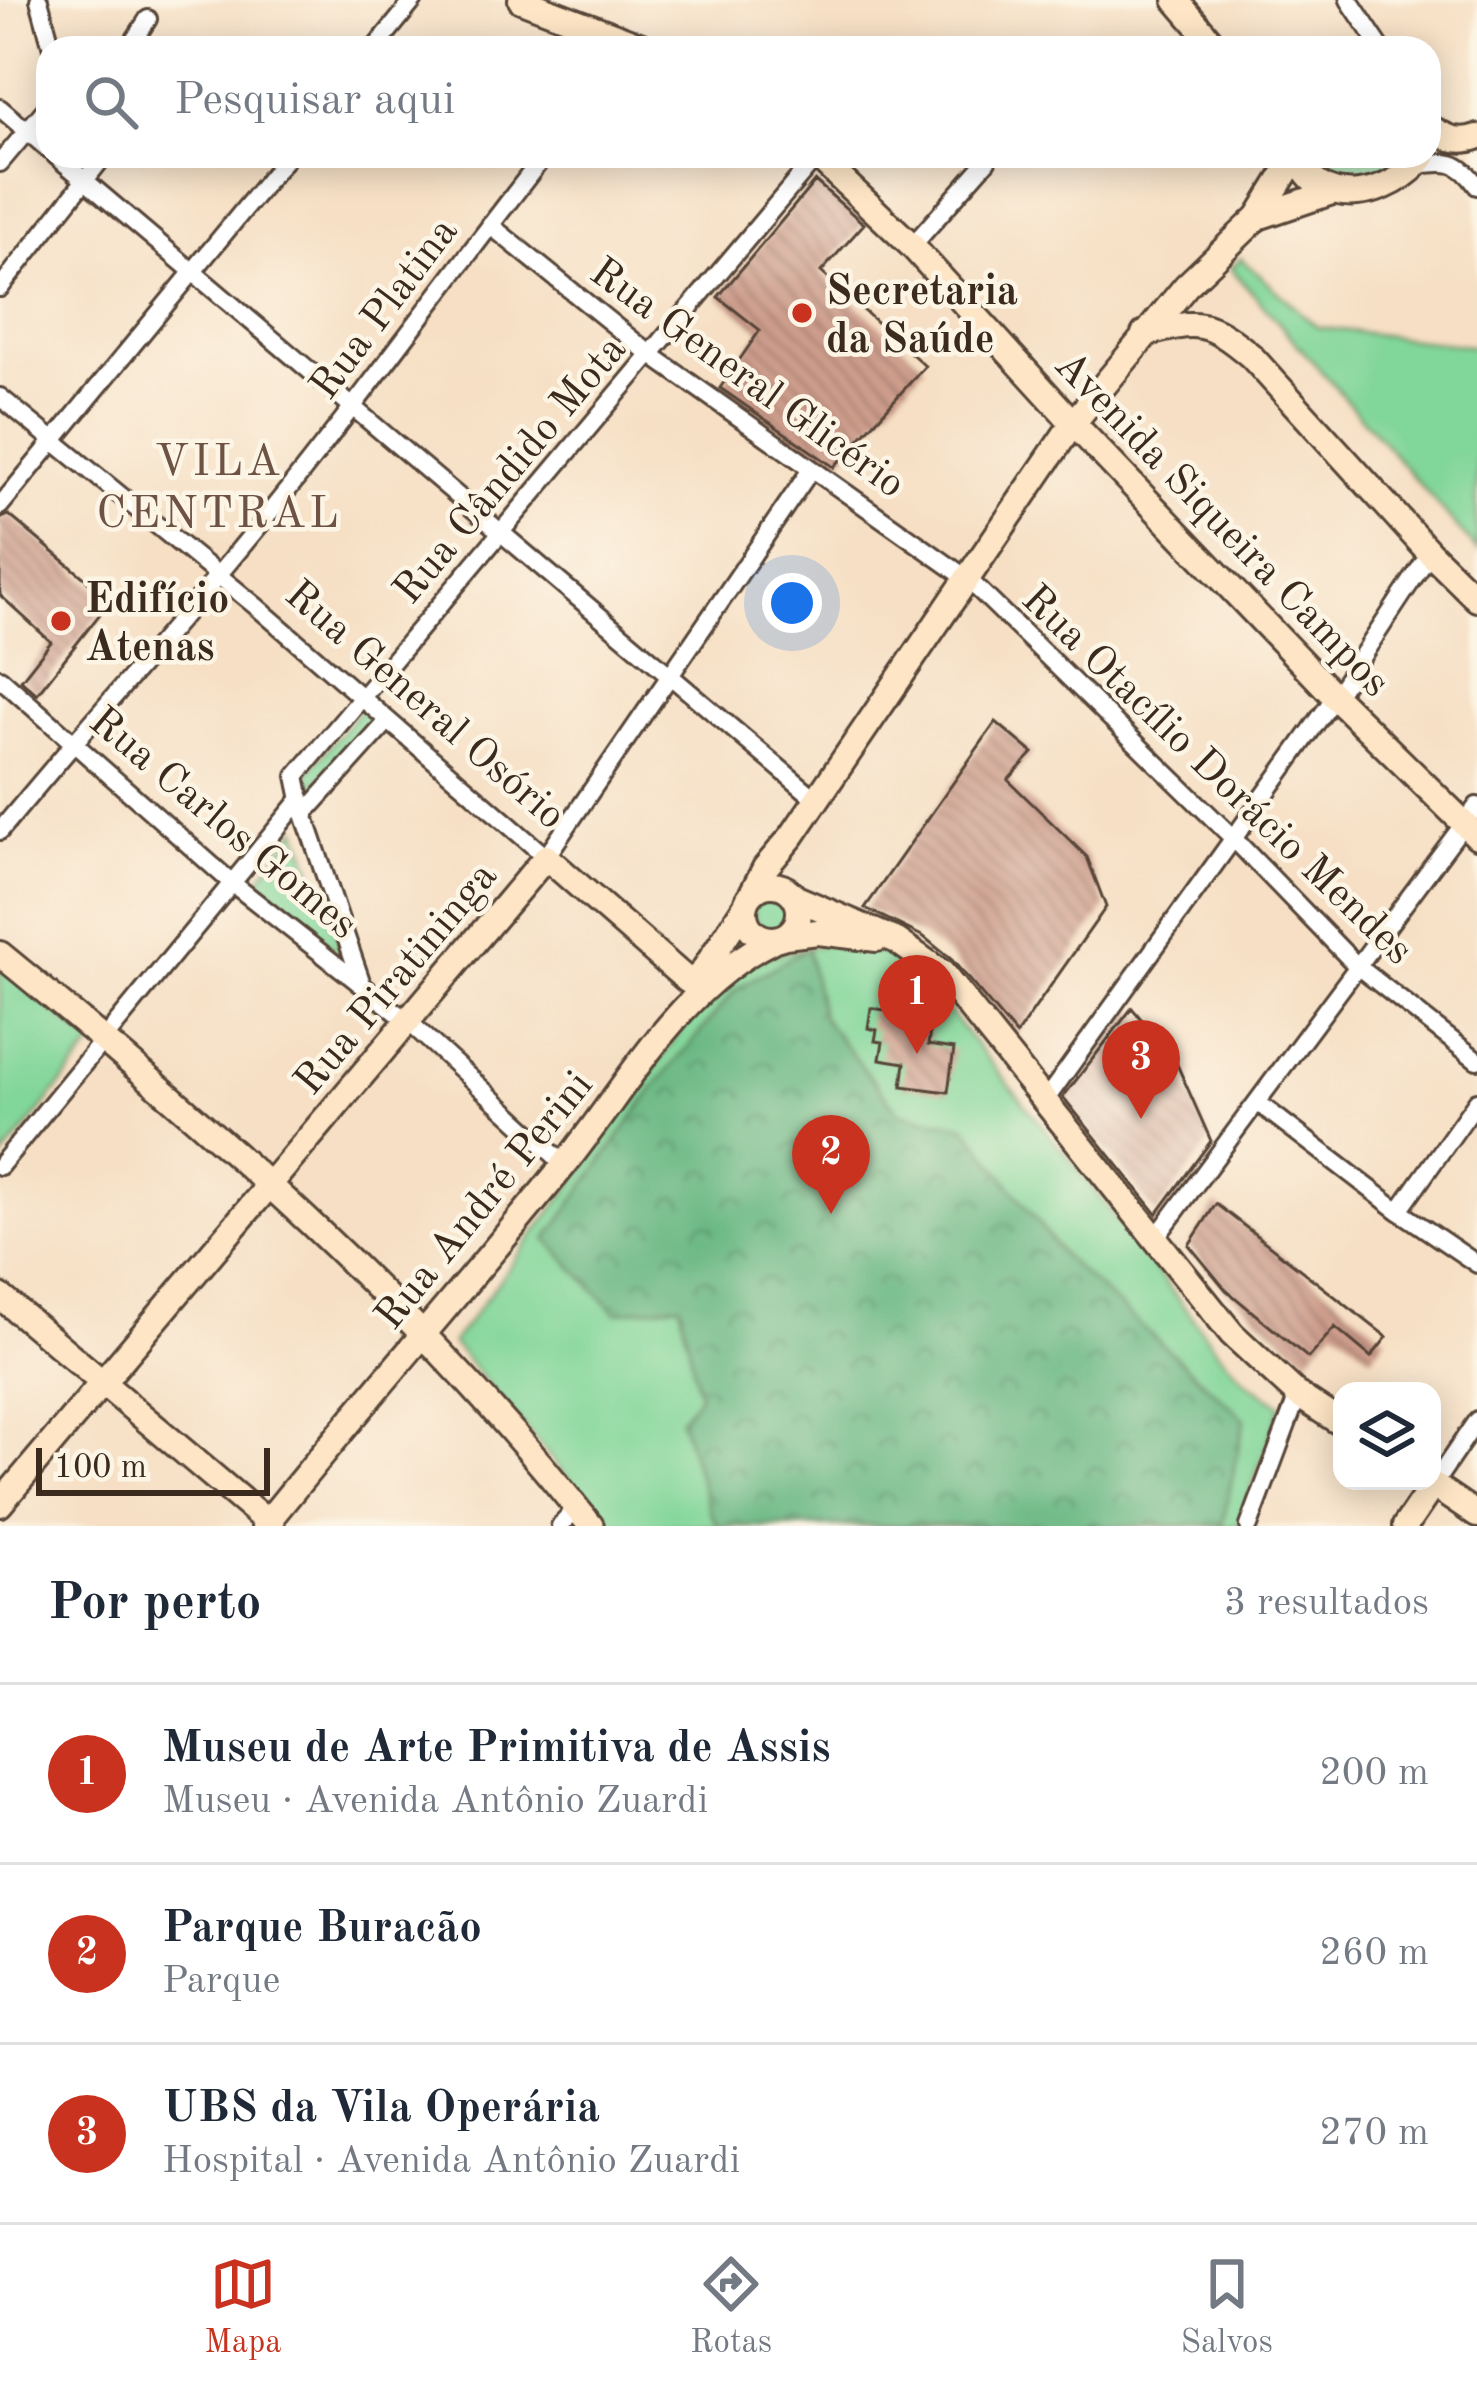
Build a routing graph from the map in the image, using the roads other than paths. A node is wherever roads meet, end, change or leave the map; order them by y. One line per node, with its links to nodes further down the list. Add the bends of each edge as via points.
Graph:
1 (39, 0): 7 (street)
2 (414, 0): 9 (street)
3 (521, 0): 10 (main road)
4 (1176, 0): 11 (main road)
5 (1349, 0): 12 (street)
6 (148, 19): 8 (street)
7 (49, 36)
8 (136, 36)
9 (386, 36)
10 (611, 36)
11 (1207, 36)
12 (1373, 36)
13 (0, 108): 15 (street)
14 (36, 120): 15 (street)
15 (26, 131): 18 (street); 20 (street)
16 (1441, 134): 17 (main road, via 1463,142)
17 (1477, 137)
18 (36, 139)
19 (1441, 160): 32 (street, via 1464,169)
20 (0, 163)
21 (71, 168): 31 (street)
22 (95, 168): 31 (street)
23 (278, 168): 37 (street)
24 (535, 168): 35 (street, Rua Platina)
25 (807, 168): 40 (street, Rua Cândido Mota)
26 (830, 168): 36 (main road, Avenida Siqueira Campos)
27 (981, 168): 36 (street)
28 (1289, 168): 34 (main road)
29 (1304, 168): 33 (main road)
30 (1408, 168): 33 (main road, via 1372,191)
31 (86, 180): 37 (street); 38 (street)
32 (1477, 186)
33 (1331, 192): 34 (main road)
34 (1258, 217): 39 (main road)
35 (490, 225): 40 (street, Rua General Glicério); 42 (street, Rua Platina)
36 (912, 246): 43 (main road, Avenida Siqueira Campos)
37 (195, 272): 42 (street); 44 (street)
38 (0, 288)
39 (1144, 334): 43 (main road); 48 (main road, via 1191,322 1225,334)
40 (652, 356): 45 (street, Rua General Glicério); 47 (street, Rua Cândido Mota)
41 (0, 397): 44 (street, Rua General Osório)
42 (355, 405): 47 (street); 49 (street, Rua Platina)
43 (1073, 423): 50 (main road); 55 (main road, Avenida Siqueira Campos)
44 (54, 442): 46 (street); 49 (street, Rua General Osório)
45 (810, 471): 50 (street, Rua General Glicério); 52 (street, Rua Piratininga)
46 (0, 506)
47 (501, 530): 52 (street); 54 (street, Rua Cândido Mota)
48 (1430, 554): 51 (main road); 55 (street)
49 (217, 576): 54 (street, Rua General Osório); 57 (street, Rua Platina)
50 (969, 580): 58 (main road); 63 (street, Rua Otacílio Dorácio Mendes)
51 (1477, 599)
52 (673, 674): 58 (street); 64 (street, Rua Piratininga)
53 (0, 678): 57 (street, Rua Carlos Gomes)
54 (361, 698): 56 (street, Rua General Osório); 59 (street, Rua Cândido Mota, via 296,776)
55 (1335, 698): 60 (main road, Avenida Siqueira Campos); 63 (street)
56 (388, 721): 59 (street, Rua Cândido Mota); 64 (street, Rua General Osório)
57 (75, 741): 61 (street, Rua Platina); 65 (street, Rua Carlos Gomes)
58 (817, 800): 62 (main road)
59 (302, 807): 65 (street, Rua Cândido Mota); 72 (street)
60 (1472, 822): 71 (street)
61 (0, 831)
62 (792, 836): 66 (main road, via 785,867); 67 (main road)
63 (1233, 838): 71 (street, Rua Otacílio Dorácio Mendes); 77 (street)
64 (546, 857): 67 (main road, Rua General Osório, via 688,981 703,971); 73 (main road, Rua Piratininga)
65 (232, 883): 72 (street, Rua Carlos Gomes); 74 (street, Rua Cândido Mota)
66 (791, 894): 67 (main road, via 769,885); 68 (main road, via 798,920); 69 (main road)
67 (748, 900): 68 (main road, via 748,926)
68 (780, 938): 69 (main road, via 818,932); 79 (main road, Rua André Perini, via 737,961 683,1007)
69 (898, 941): 77 (main road, via 956,988)
70 (0, 954): 74 (main road)
71 (1356, 965): 75 (street, Rua Otacílio Dorácio Mendes); 78 (street)
72 (362, 984): 73 (street, Rua Carlos Gomes)
73 (409, 1022): 79 (street, Rua Carlos Gomes); 81 (main road, Rua Piratininga)
74 (106, 1041): 80 (street, Rua Cândido Mota); 81 (main road)
75 (1477, 1060)
76 (1477, 1101): 82 (street)
77 (1044, 1102): 83 (main road)
78 (1257, 1102): 82 (street); 83 (street)
79 (564, 1164): 86 (main road, Rua André Perini)
80 (0, 1166)
81 (271, 1184): 86 (main road); 87 (main road, Rua Piratininga)
82 (1399, 1211): 84 (street)
83 (1155, 1239): 88 (main road, via 1232,1334)
84 (1477, 1264)
85 (0, 1296): 87 (main road)
86 (424, 1331): 96 (main road); 97 (main road, Rua André Perini)
87 (104, 1382): 94 (main road, Rua Piratininga); 97 (main road)
88 (1298, 1395): 89 (main road); 98 (street)
89 (1333, 1418)
90 (1477, 1420): 91 (street)
91 (1441, 1468)
92 (1426, 1490): 99 (main road)
93 (1440, 1490): 95 (main road)
94 (0, 1504)
95 (1477, 1515)
96 (576, 1520)
97 (268, 1525)
98 (1249, 1526)
99 (1405, 1526)

